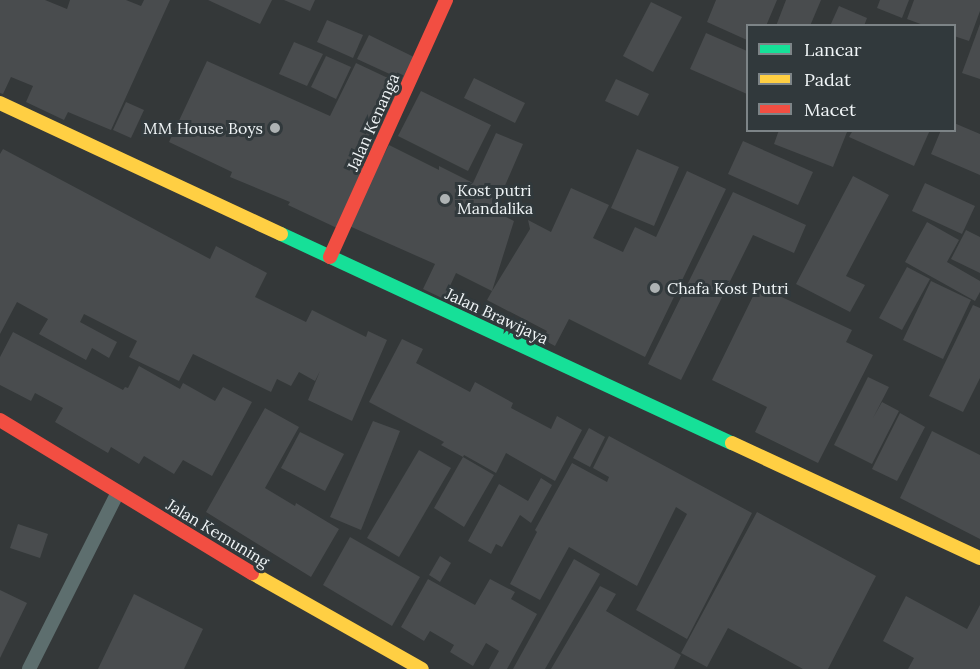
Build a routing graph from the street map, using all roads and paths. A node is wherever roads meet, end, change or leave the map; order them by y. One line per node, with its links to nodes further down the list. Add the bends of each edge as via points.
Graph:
1 (446, 0): 3 (main road, Jalan Kenanga)
2 (0, 103): 3 (main road, Jalan Brawijaya)
3 (330, 257): 6 (main road, Jalan Brawijaya)
4 (0, 420): 5 (main road, Jalan Kemuning)
5 (118, 492): 7 (lane); 8 (main road, Jalan Kemuning)
6 (980, 558)
7 (29, 669)
8 (422, 669)

